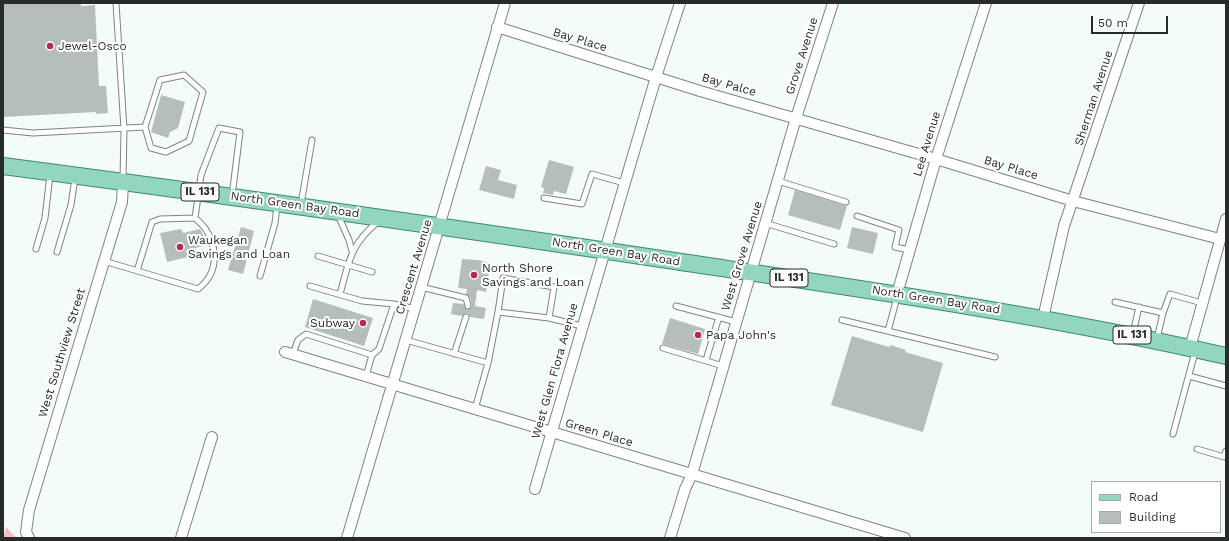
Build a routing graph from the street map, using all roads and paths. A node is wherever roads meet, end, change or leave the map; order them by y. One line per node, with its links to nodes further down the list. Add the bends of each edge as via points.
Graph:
1 (116, 3): 11 (lane)
2 (505, 3): 7 (street, Crescent Avenue)
3 (680, 3): 8 (street, West Glen Flora Avenue)
4 (833, 3): 9 (street, Grove Avenue)
5 (986, 3): 14 (street, Lee Avenue)
6 (1140, 3): 24 (street, Sherman Avenue)
7 (497, 28): 8 (street, Bay Place); 34 (street, Crescent Avenue)
8 (656, 77): 9 (street, Bay Palce); 20 (street, West Glen Flora Avenue)
9 (796, 118): 14 (street, Bay Place); 18 (street, West Grove Avenue)
10 (145, 127): 10 (lane, via 160,80 184,74 203,92 189,140 166,152 151,148); 11 (lane)
11 (124, 129): 12 (lane, via 33,133); 19 (lane)
12 (3, 130)
13 (312, 140): 27 (lane)
14 (936, 159): 24 (street, Bay Place); 39 (street, Lee Avenue)
15 (3, 166): 16 (main road, North Green Bay Road / IL 131)
16 (51, 172): 17 (main road, North Green Bay Road / IL 131); 37 (lane, via 45,218)
17 (76, 176): 19 (main road, North Green Bay Road / IL 131); 41 (lane, via 71,205)
18 (778, 181): 26 (lane); 33 (street, West Grove Avenue)
19 (123, 182): 21 (main road, North Green Bay Road / IL 131); 43 (street, West Southview Street, via 122,202)
20 (624, 183): 23 (lane, via 592,174 582,204); 38 (street, West Glen Flora Avenue)
21 (198, 192): 22 (main road, North Green Bay Road / IL 131); 22 (lane, via 201,175 218,128 240,132); 31 (lane)
22 (232, 196): 25 (main road, North Green Bay Road / IL 131)
23 (544, 198)
24 (1073, 201): 35 (street, Bay Place); 65 (street, Sherman Avenue, via 1064,226)
25 (277, 202): 27 (main road, North Green Bay Road / IL 131); 48 (lane, via 275,224)
26 (846, 202)
27 (301, 205): 28 (main road, North Green Bay Road / IL 131)
28 (335, 210): 30 (main road, North Green Bay Road / IL 131); 40 (lane, via 344,226)
29 (857, 216): 39 (lane, via 899,230 895,247)
30 (384, 217): 34 (main road, North Green Bay Road / IL 131); 40 (lane, via 368,230)
31 (195, 218): 45 (lane, via 160,219 152,222); 45 (lane, via 207,229 213,241 210,275 204,284 198,289)
32 (1226, 219): 35 (street)
33 (765, 224): 36 (lane); 47 (street, West Grove Avenue)
34 (440, 225): 38 (main road, North Green Bay Road / IL 131); 50 (street, Crescent Avenue)
35 (1220, 239): 54 (street)
36 (834, 244)
37 (36, 249)
38 (604, 250): 47 (main road, North Green Bay Road / IL 131); 68 (street, West Glen Flora Avenue)
39 (909, 250): 52 (street, Lee Avenue)
40 (352, 251): 44 (lane)
41 (57, 252)
42 (318, 256): 44 (lane)
43 (104, 262): 45 (lane); 95 (street, West Southview Street, via 29,510)
44 (348, 265): 46 (lane); 51 (lane)
45 (137, 271)
46 (372, 272)
47 (751, 272): 52 (main road, North Green Bay Road / IL 131); 67 (street, West Grove Avenue)
48 (260, 276)
49 (310, 286): 51 (lane)
50 (421, 287): 56 (lane, via 466,298); 59 (street, Crescent Avenue)
51 (340, 294): 55 (lane, via 362,301)
52 (897, 294): 65 (main road, North Green Bay Road / IL 131); 69 (lane)
53 (1115, 302): 58 (lane)
54 (1202, 303): 61 (lane, via 1170,294); 74 (street)
55 (394, 304): 59 (lane); 77 (lane, via 379,349)
56 (468, 306)
57 (676, 306): 64 (lane)
58 (1139, 307): 61 (lane); 70 (lane)
59 (415, 309): 71 (street, Crescent Avenue)
60 (498, 312): 63 (lane); 63 (lane, via 503,278 554,287); 81 (lane)
61 (1163, 313): 72 (lane)
62 (466, 317): 76 (lane)
63 (549, 318): 68 (lane)
64 (719, 318): 67 (lane); 80 (lane)
65 (1043, 318): 70 (main road, North Green Bay Road / IL 131)
66 (842, 320): 69 (lane)
67 (736, 322): 82 (street, West Grove Avenue)
68 (582, 326): 88 (street, West Glen Flora Avenue)
69 (888, 331): 79 (lane)
70 (1132, 335): 72 (main road, North Green Bay Road / IL 131)
71 (406, 340): 76 (lane); 85 (street, Crescent Avenue)
72 (1156, 340): 74 (main road, North Green Bay Road / IL 131)
73 (663, 348): 80 (lane)
74 (1193, 348): 78 (main road, North Green Bay Road / IL 131); 84 (lane)
75 (289, 353): 77 (lane, via 306,334); 83 (street, Green Place)
76 (454, 354): 81 (lane)
77 (372, 355): 83 (lane)
78 (1226, 356)
79 (995, 357)
80 (706, 360): 82 (lane)
81 (488, 363): 87 (lane)
82 (723, 366): 93 (street, West Grove Avenue)
83 (366, 376): 85 (street, Green Place)
84 (1189, 376): 86 (lane); 89 (lane)
85 (392, 384): 87 (street, Green Place); 97 (street, Crescent Avenue)
86 (1226, 386)
87 (475, 409): 88 (street, Green Place)
88 (550, 432): 93 (street, Green Place); 94 (street, West Glen Flora Avenue)
89 (1173, 434)
90 (212, 437): 96 (street)
91 (1197, 449): 92 (lane, via 1224,457)
92 (1226, 451)
93 (692, 474): 98 (street, West Grove Avenue, via 684,489); 99 (street, Green Place)
94 (535, 489)
95 (28, 535)
96 (181, 538)
97 (347, 538)
98 (670, 538)
99 (905, 538)

